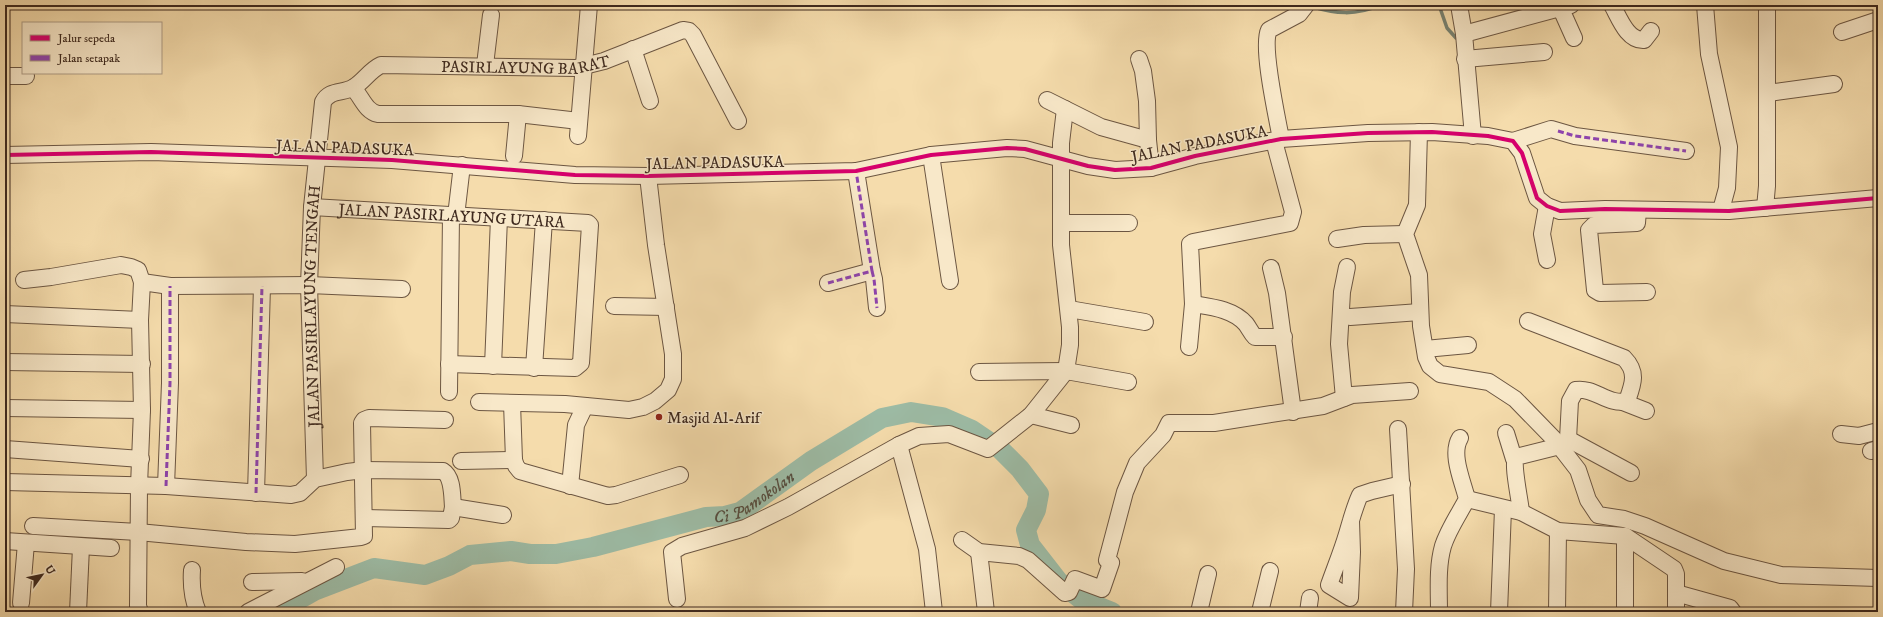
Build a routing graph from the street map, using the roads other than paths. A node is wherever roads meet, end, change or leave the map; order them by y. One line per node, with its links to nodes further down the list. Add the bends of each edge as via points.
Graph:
1 (589, 5): 19 (street)
2 (1306, 5): 33 (street, via 1299,14 1269,30 1267,36)
3 (1459, 5): 12 (street)
4 (1612, 5): 10 (street, via 1628,33 1634,38 1644,40)
5 (1705, 5): 50 (street, via 1709,54 1729,147 1727,188)
6 (1767, 5): 24 (street)
7 (1556, 8): 12 (street); 13 (street)
8 (491, 15): 18 (street)
9 (1878, 20): 11 (street)
10 (1651, 31)
11 (1842, 32)
12 (1464, 34): 17 (street)
13 (1574, 38)
14 (633, 49): 19 (street, PASIRLAYUNG BARAT); 26 (street); 29 (street, PASIRLAYUNG BARAT, via 683,30 689,31)
15 (1544, 52): 17 (street)
16 (1139, 59): 32 (street, via 1148,101)
17 (1465, 59): 31 (street)
18 (485, 65): 19 (street, PASIRLAYUNG BARAT); 23 (street, PASIRLAYUNG BARAT, via 381,65)
19 (584, 67): 28 (street, via 578,129)
20 (5, 76): 21 (street)
21 (26, 76)
22 (1834, 84): 24 (street)
23 (353, 88): 28 (street, via 367,109 378,114); 39 (street, PASIRLAYUNG BARAT, via 330,94 323,102)
24 (1768, 93): 48 (street)
25 (1047, 100): 27 (street)
26 (650, 101)
27 (1065, 109): 32 (street, via 1101,126); 40 (street)
28 (518, 114): 38 (street)
29 (738, 121)
30 (1419, 132): 31 (street, JALAN PADASUKA); 33 (street, JALAN PADASUKA, via 1368,132); 56 (street, via 1417,205)
31 (1473, 136): 34 (street, JALAN PADASUKA)
32 (1148, 140): 42 (street)
33 (1277, 140): 42 (street, JALAN PADASUKA, via 1195,156); 71 (street, via 1293,218 1290,223 1192,243 1189,246)
34 (1513, 141): 35 (street, via 1551,129 1575,136); 46 (street, via 1522,153 1537,198)
35 (1686, 152)
36 (5, 155): 39 (street, JALAN PADASUKA, via 151,152)
37 (931, 155): 40 (street, JALAN PADASUKA, via 1007,148 1025,149); 43 (street, JALAN PADASUKA); 63 (street)
38 (514, 156)
39 (318, 158): 41 (street, JALAN PADASUKA); 47 (street, JALAN PASIRLAYUNG TENGAH)
40 (1061, 159): 42 (street, JALAN PADASUKA, via 1115,170); 54 (street)
41 (462, 165): 44 (street, JALAN PADASUKA, via 575,175); 51 (street)
42 (1151, 168)
43 (856, 171): 44 (street, JALAN PADASUKA); 61 (street)
44 (648, 176): 73 (street)
45 (1878, 198): 48 (street)
46 (1547, 206): 49 (street, via 1560,211); 58 (street, via 1542,234)
47 (312, 207): 51 (street, JALAN PASIRLAYUNG UTARA); 66 (street, JALAN PASIRLAYUNG TENGAH)
48 (1765, 208): 50 (street)
49 (1638, 210): 50 (street); 70 (street, via 1637,223 1594,225 1589,230 1595,290 1600,293)
50 (1722, 210)
51 (453, 216): 52 (street, JALAN PASIRLAYUNG UTARA); 88 (street)
52 (499, 218): 53 (street, JALAN PASIRLAYUNG UTARA); 89 (street)
53 (544, 220): 90 (street); 90 (street, JALAN PASIRLAYUNG UTARA, via 585,222 590,225 581,363 575,368)
54 (1062, 223): 55 (street); 75 (street, via 1061,245)
55 (1129, 223)
56 (1405, 234): 57 (street); 76 (street, via 1419,275)
57 (1337, 240)
58 (1548, 260)
59 (1271, 268): 82 (street)
60 (1347, 268): 96 (street, via 1342,292 1339,344)
61 (872, 271): 65 (street); 74 (street)
62 (24, 280): 64 (street, via 131,266 138,270)
63 (950, 281)
64 (142, 282): 67 (street); 79 (street)
65 (828, 283)
66 (309, 285): 68 (street); 69 (street); 123 (street, JALAN PASIRLAYUNG TENGAH)
67 (170, 286): 68 (street); 127 (street)
68 (262, 286): 129 (street)
69 (402, 289)
70 (1647, 292)
71 (1193, 304): 82 (street, via 1226,311 1245,324 1255,337); 84 (street)
72 (614, 306): 73 (street)
73 (666, 307): 100 (street, via 673,354 673,379 668,390 649,404 628,410)
74 (877, 308)
75 (1068, 309): 81 (street); 92 (street, via 1070,345)
76 (1420, 312): 78 (street); 85 (street)
77 (5, 314): 79 (street)
78 (1350, 317)
79 (140, 320): 87 (street)
80 (1528, 321): 99 (street, via 1624,358 1630,364 1634,375 1627,401)
81 (1144, 322)
82 (1284, 337): 104 (street)
83 (1468, 345): 85 (street)
84 (1189, 347)
85 (1425, 349): 113 (street, via 1430,366 1440,374 1489,382 1515,399)
86 (5, 362): 87 (street)
87 (142, 364): 102 (street)
88 (448, 364): 89 (street); 95 (street)
89 (493, 366): 90 (street)
90 (534, 368)
91 (979, 372): 92 (street)
92 (1066, 372): 93 (street); 105 (street)
93 (1128, 382)
94 (1410, 391): 96 (street, via 1352,395)
95 (449, 392)
96 (1344, 398): 104 (street, via 1323,406)
97 (479, 402): 98 (street)
98 (512, 402): 100 (street); 118 (street)
99 (1623, 402): 103 (street); 113 (street, via 1619,403 1583,389 1576,390 1570,401)
100 (585, 406): 128 (street, via 576,425)
101 (5, 408): 102 (street)
102 (142, 410): 116 (street)
103 (1646, 411)
104 (1293, 412): 146 (street, via 1214,423 1169,423 1163,435 1137,464 1125,492 1107,560 1111,563 1102,589 1076,579 1065,593 1028,560 1019,556)
105 (1031, 415): 107 (street); 114 (street, via 988,449 949,434 919,436)
106 (445, 420): 120 (street, via 364,420)
107 (1071, 425)
108 (1398, 429): 125 (street)
109 (1878, 431): 111 (street, via 1859,436)
110 (1506, 433): 117 (street)
111 (1841, 434)
112 (1460, 438): 130 (street, via 1456,456)
113 (1564, 443): 117 (street); 121 (street); 151 (street, via 1578,470 1588,500 1598,515 1624,519 1645,526 1724,561 1781,575)
114 (899, 445): 154 (street, via 745,528 682,546 672,552); 160 (street, via 927,549)
115 (5, 449): 116 (street)
116 (141, 459): 126 (street)
117 (1514, 459): 133 (street)
118 (514, 460): 119 (street); 128 (street, via 520,470)
119 (461, 461)
120 (364, 470): 123 (street); 131 (street, via 446,472 450,479); 136 (street)
121 (1631, 472)
122 (680, 475): 128 (street, via 608,496)
123 (315, 479): 129 (street, via 300,493)
124 (5, 482): 126 (street)
125 (1402, 484): 135 (street, via 1360,495); 164 (street, via 1406,568)
126 (139, 486): 127 (street); 139 (street)
127 (166, 486): 129 (street)
128 (570, 486)
129 (256, 493)
130 (1467, 499): 132 (street); 165 (street, via 1443,547)
131 (453, 507): 134 (street); 136 (street, via 449,520)
132 (1503, 509): 133 (street); 166 (street)
133 (1521, 512): 138 (street)
134 (504, 515)
135 (1351, 521)
136 (364, 525): 139 (street, via 364,536 361,537 295,544)
137 (33, 526): 139 (street)
138 (1558, 531): 140 (street); 167 (street)
139 (138, 532): 158 (street)
140 (1625, 536): 153 (street, via 1674,569); 168 (street)
141 (962, 540): 146 (street)
142 (5, 541): 143 (street)
143 (26, 543): 144 (street); 155 (street)
144 (81, 547): 145 (street); 157 (street)
145 (111, 548)
146 (980, 552): 161 (street)
147 (336, 566): 152 (street)
148 (192, 570): 159 (street, via 192,593)
149 (1270, 572): 163 (street)
150 (1208, 574): 162 (street)
151 (1878, 578)
152 (305, 581): 156 (street); 156 (street, via 252,577)
153 (1676, 593): 169 (street); 170 (street, via 1730,608)
154 (677, 599)
155 (21, 603)
156 (252, 610)
157 (78, 612)
158 (140, 612)
159 (198, 612)
160 (934, 612)
161 (986, 612)
162 (1199, 612)
163 (1260, 612)
164 (1404, 612)
165 (1439, 612)
166 (1499, 612)
167 (1557, 612)
168 (1624, 612)
169 (1676, 612)
170 (1733, 612)

